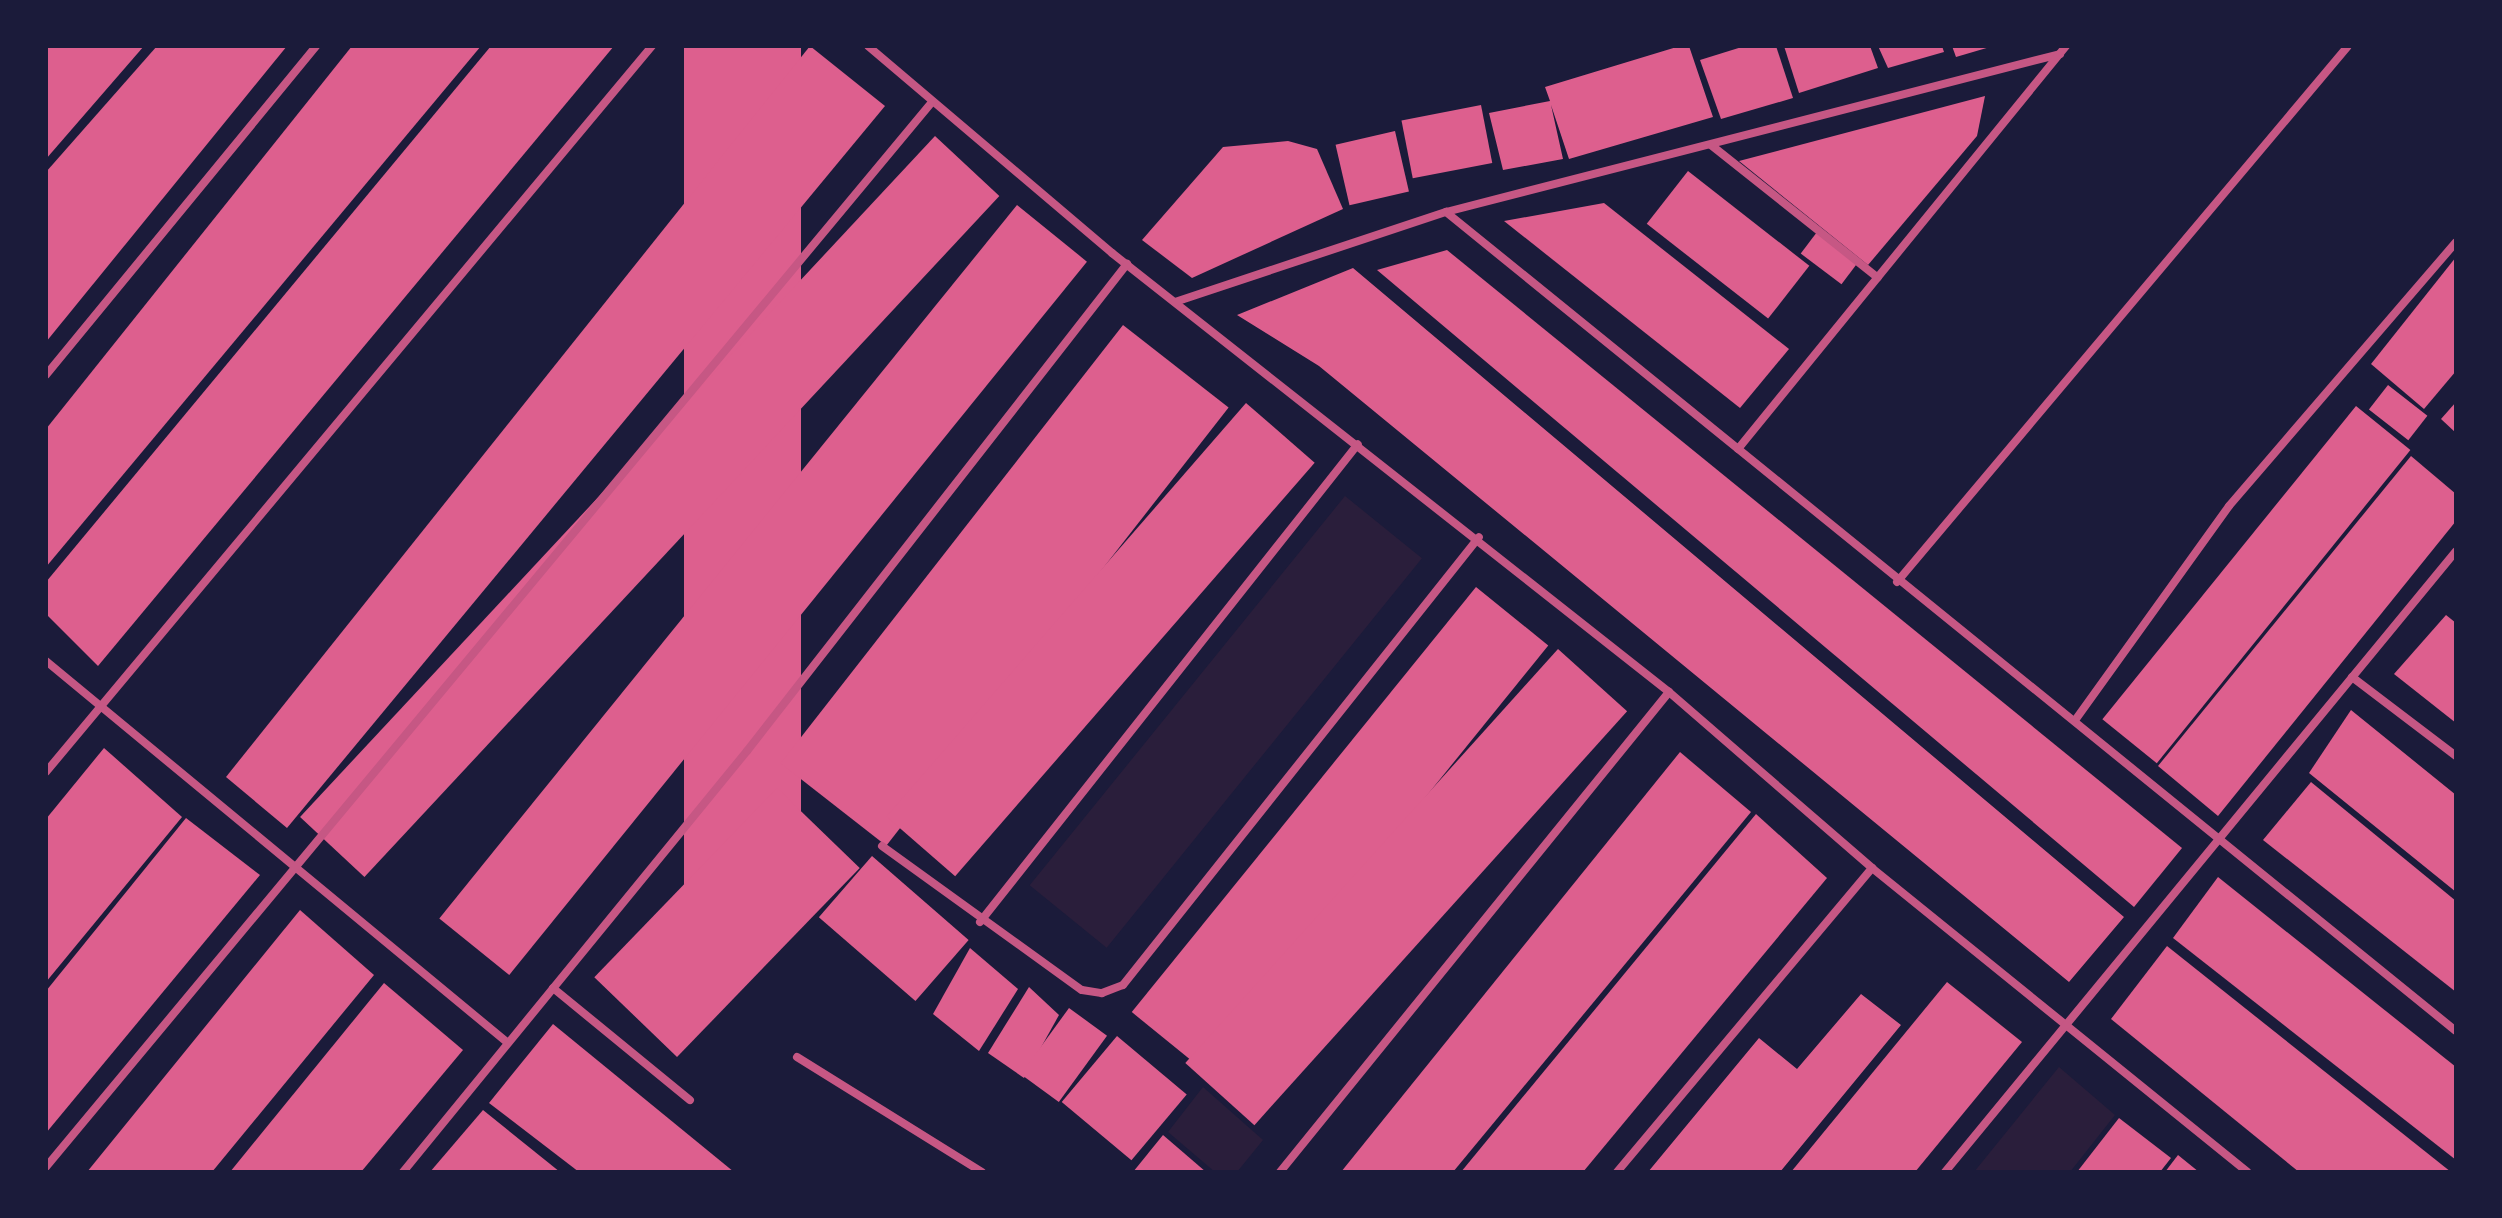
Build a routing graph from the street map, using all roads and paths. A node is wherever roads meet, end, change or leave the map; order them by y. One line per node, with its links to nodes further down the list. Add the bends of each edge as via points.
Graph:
1 (316, 46): 13 (street)
2 (652, 46): 22 (street)
3 (868, 46): 6 (street)
4 (2348, 46): 18 (street)
5 (2063, 50): 7 (street); 11 (street)
6 (932, 102): 10 (street); 28 (street)
7 (1711, 145): 8 (street); 11 (street)
8 (1446, 212): 12 (street); 15 (street)
9 (2456, 242): 23 (street, via 2229,506)
10 (1127, 264): 12 (street); 31 (street, via 747,751)
11 (1878, 278): 15 (street)
12 (1175, 302): 14 (street)
13 (46, 375)
14 (1358, 444): 16 (street); 30 (street)
15 (1738, 449): 18 (street)
16 (1479, 537): 21 (street); 30 (street, via 1123,985 1102,993 1082,990)
17 (2456, 551): 20 (street)
18 (1897, 582): 23 (street)
19 (46, 661): 22 (street)
20 (2352, 677): 24 (street); 26 (street)
21 (1669, 692): 29 (street); 40 (street)
22 (101, 707): 25 (street); 28 (street)
23 (2076, 719): 26 (street)
24 (2456, 756)
25 (46, 772)
26 (2218, 835): 32 (street); 33 (street)
27 (882, 846): 30 (street)
28 (293, 863): 34 (street); 37 (street)
29 (1872, 868): 32 (street); 41 (street)
30 (980, 922)
31 (553, 988): 34 (street); 36 (street)
32 (2064, 1022): 42 (street); 43 (street)
33 (2456, 1031)
34 (508, 1043): 38 (street)
35 (797, 1057): 39 (street)
36 (690, 1100)
37 (46, 1167)
38 (403, 1172)
39 (982, 1172)
40 (1280, 1172)
41 (1617, 1172)
42 (1945, 1172)
43 (2247, 1172)

